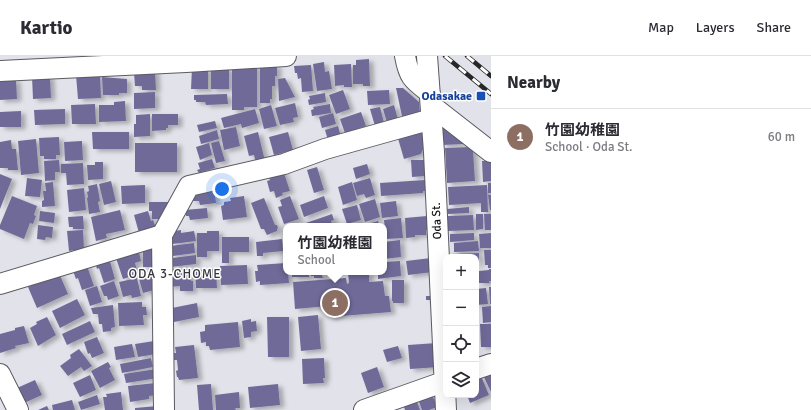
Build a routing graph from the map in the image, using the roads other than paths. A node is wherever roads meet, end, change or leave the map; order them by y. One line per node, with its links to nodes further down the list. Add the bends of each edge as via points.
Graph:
1 (286, 56): 4 (street)
2 (405, 56): 5 (street, via 407,70)
3 (427, 56): 5 (street, Oda St.)
4 (0, 71)
5 (432, 106): 6 (street); 7 (street, via 284,164 189,186); 9 (street, Oda St.)
6 (491, 152)
7 (162, 235): 8 (street); 16 (street)
8 (0, 284)
9 (444, 362)
10 (491, 364): 11 (street)
11 (479, 369)
12 (0, 374): 15 (street)
13 (443, 382): 17 (street)
14 (446, 398): 18 (street, Oda St.)
15 (18, 410)
16 (164, 410)
17 (364, 410)
18 (446, 410)

